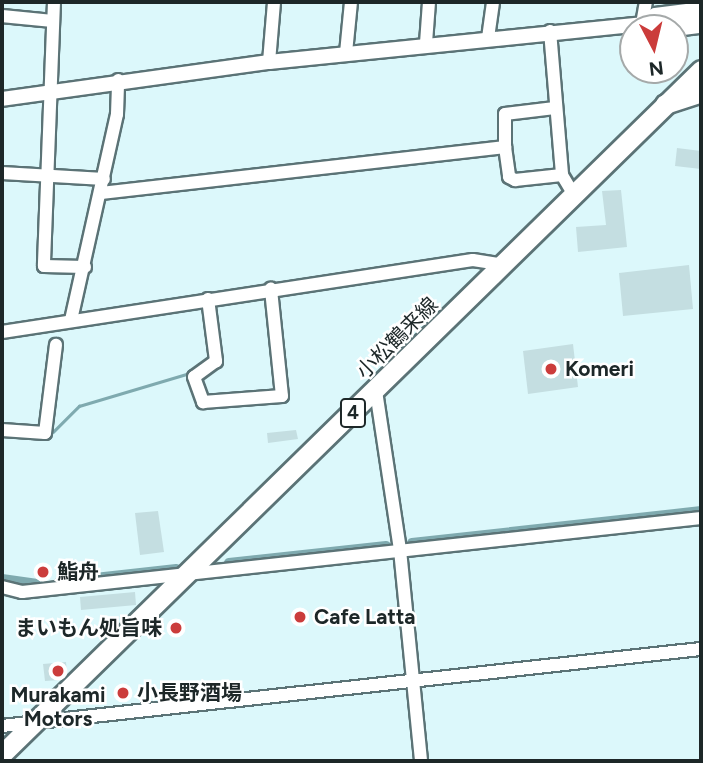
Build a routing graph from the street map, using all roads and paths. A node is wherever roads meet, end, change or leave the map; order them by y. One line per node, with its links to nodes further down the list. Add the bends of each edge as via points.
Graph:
1 (54, 2): 9 (street)
2 (274, 2): 15 (street)
3 (351, 2): 14 (street)
4 (429, 2): 13 (street)
5 (493, 2): 12 (street)
6 (701, 8): 7 (street)
7 (655, 14)
8 (2, 16): 9 (street)
9 (52, 21): 18 (street)
10 (619, 27): 11 (street)
11 (550, 31): 12 (street); 22 (street)
12 (488, 38): 13 (street)
13 (426, 43): 14 (street)
14 (346, 53): 15 (street)
15 (269, 62): 17 (street)
16 (701, 70): 21 (main road, 小松鶴来線 / 4)
17 (118, 80): 18 (street); 27 (street, via 117,114)
18 (50, 91): 20 (street); 25 (street)
19 (701, 92): 21 (main road)
20 (2, 99)
21 (665, 104): 29 (main road, 小松鶴来線 / 4)
22 (555, 108): 23 (street, via 505,114); 26 (street)
23 (505, 147): 26 (street, via 509,177 515,180); 28 (street)
24 (2, 173): 25 (street)
25 (46, 175): 27 (street); 31 (street, via 44,266)
26 (562, 175): 29 (street)
27 (104, 179): 28 (street)
28 (101, 193): 31 (street)
29 (573, 193): 30 (main road, 小松鶴来線 / 4)
30 (503, 265): 32 (street, via 473,260); 37 (main road, 小松鶴来線 / 4)
31 (85, 268): 34 (street)
32 (271, 289): 33 (street); 33 (street, via 282,396 203,402 194,377 216,361)
33 (208, 299): 34 (street)
34 (71, 320): 35 (street)
35 (2, 332)
36 (56, 345): 38 (street, via 45,433)
37 (376, 391): 40 (street); 41 (main road, 小松鶴来線 / 4)
38 (2, 430)
39 (701, 518): 40 (street)
40 (400, 550): 41 (street); 44 (street)
41 (183, 576): 42 (street, via 22,592); 45 (main road, 小松鶴来線 / 4)
42 (3, 589)
43 (701, 649): 44 (street)
44 (414, 681): 45 (street); 48 (street)
45 (33, 723): 46 (street); 47 (main road, 小松鶴来線 / 4)
46 (2, 726)
47 (2, 754)
48 (421, 761)

